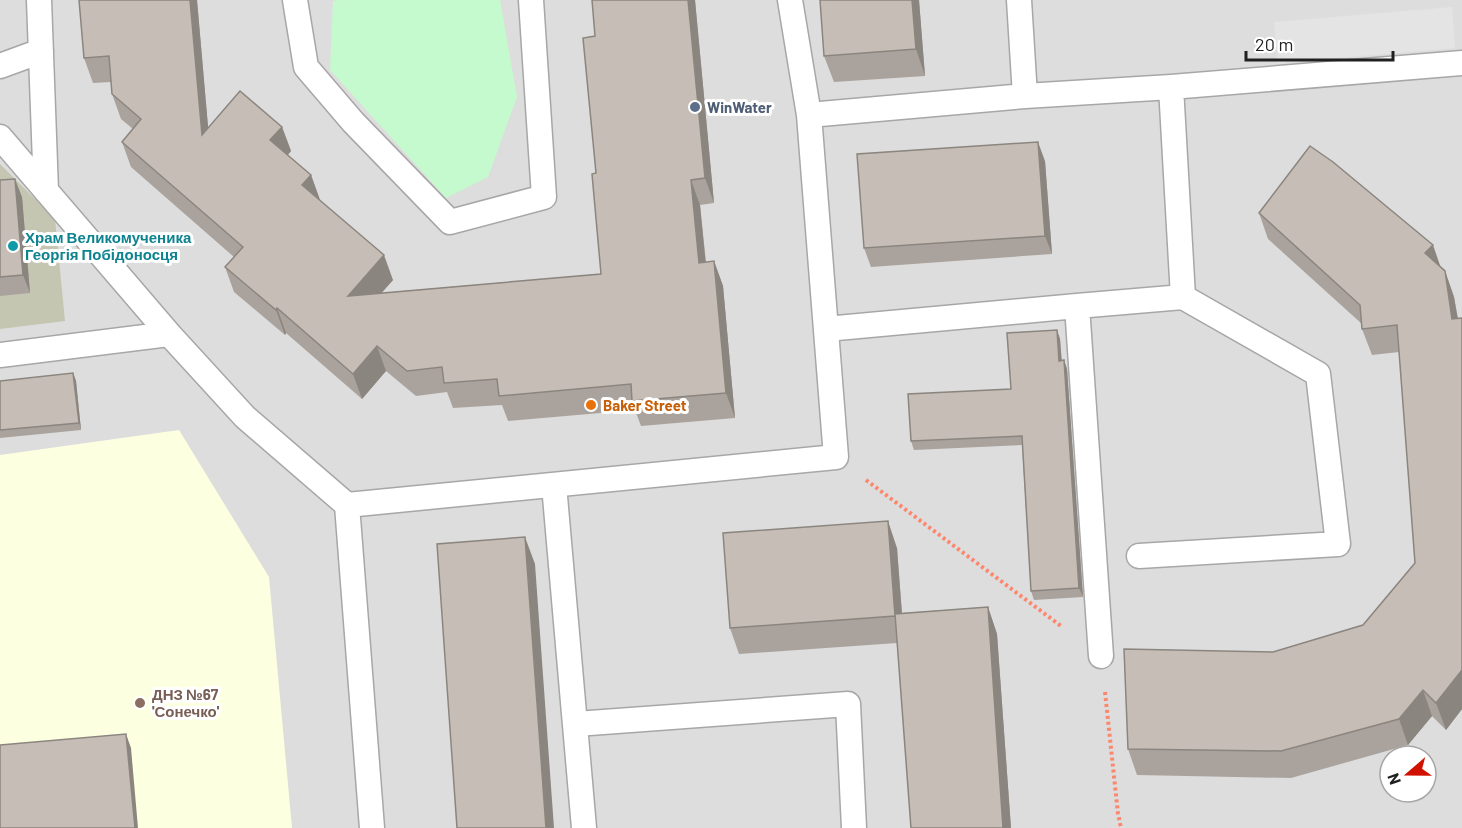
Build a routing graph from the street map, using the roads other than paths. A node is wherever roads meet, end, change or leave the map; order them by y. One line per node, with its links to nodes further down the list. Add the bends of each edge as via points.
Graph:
1 (39, 0): 6 (lane)
2 (295, 0): 3 (lane, via 306,68 450,222 544,197)
3 (531, 0)
4 (790, 0): 11 (lane)
5 (1019, 0): 10 (lane)
6 (41, 51): 8 (lane); 13 (lane)
7 (1462, 63): 9 (lane)
8 (0, 66)
9 (1171, 87): 10 (lane); 14 (lane)
10 (1025, 96): 11 (lane)
11 (808, 115): 16 (lane)
12 (0, 137): 13 (lane)
13 (46, 191): 17 (lane)
14 (1183, 297): 15 (lane); 21 (lane, via 1318,374 1338,544)
15 (1077, 306): 16 (lane); 22 (lane)
16 (826, 329): 19 (lane, via 836,457)
17 (169, 334): 18 (lane); 20 (lane, via 245,417)
18 (0, 355)
19 (554, 485): 20 (lane); 23 (lane)
20 (347, 506): 24 (lane)
21 (1139, 556)
22 (1101, 656)
23 (576, 724): 25 (lane); 26 (lane, via 848,704)
24 (372, 828)
25 (585, 828)
26 (854, 828)

